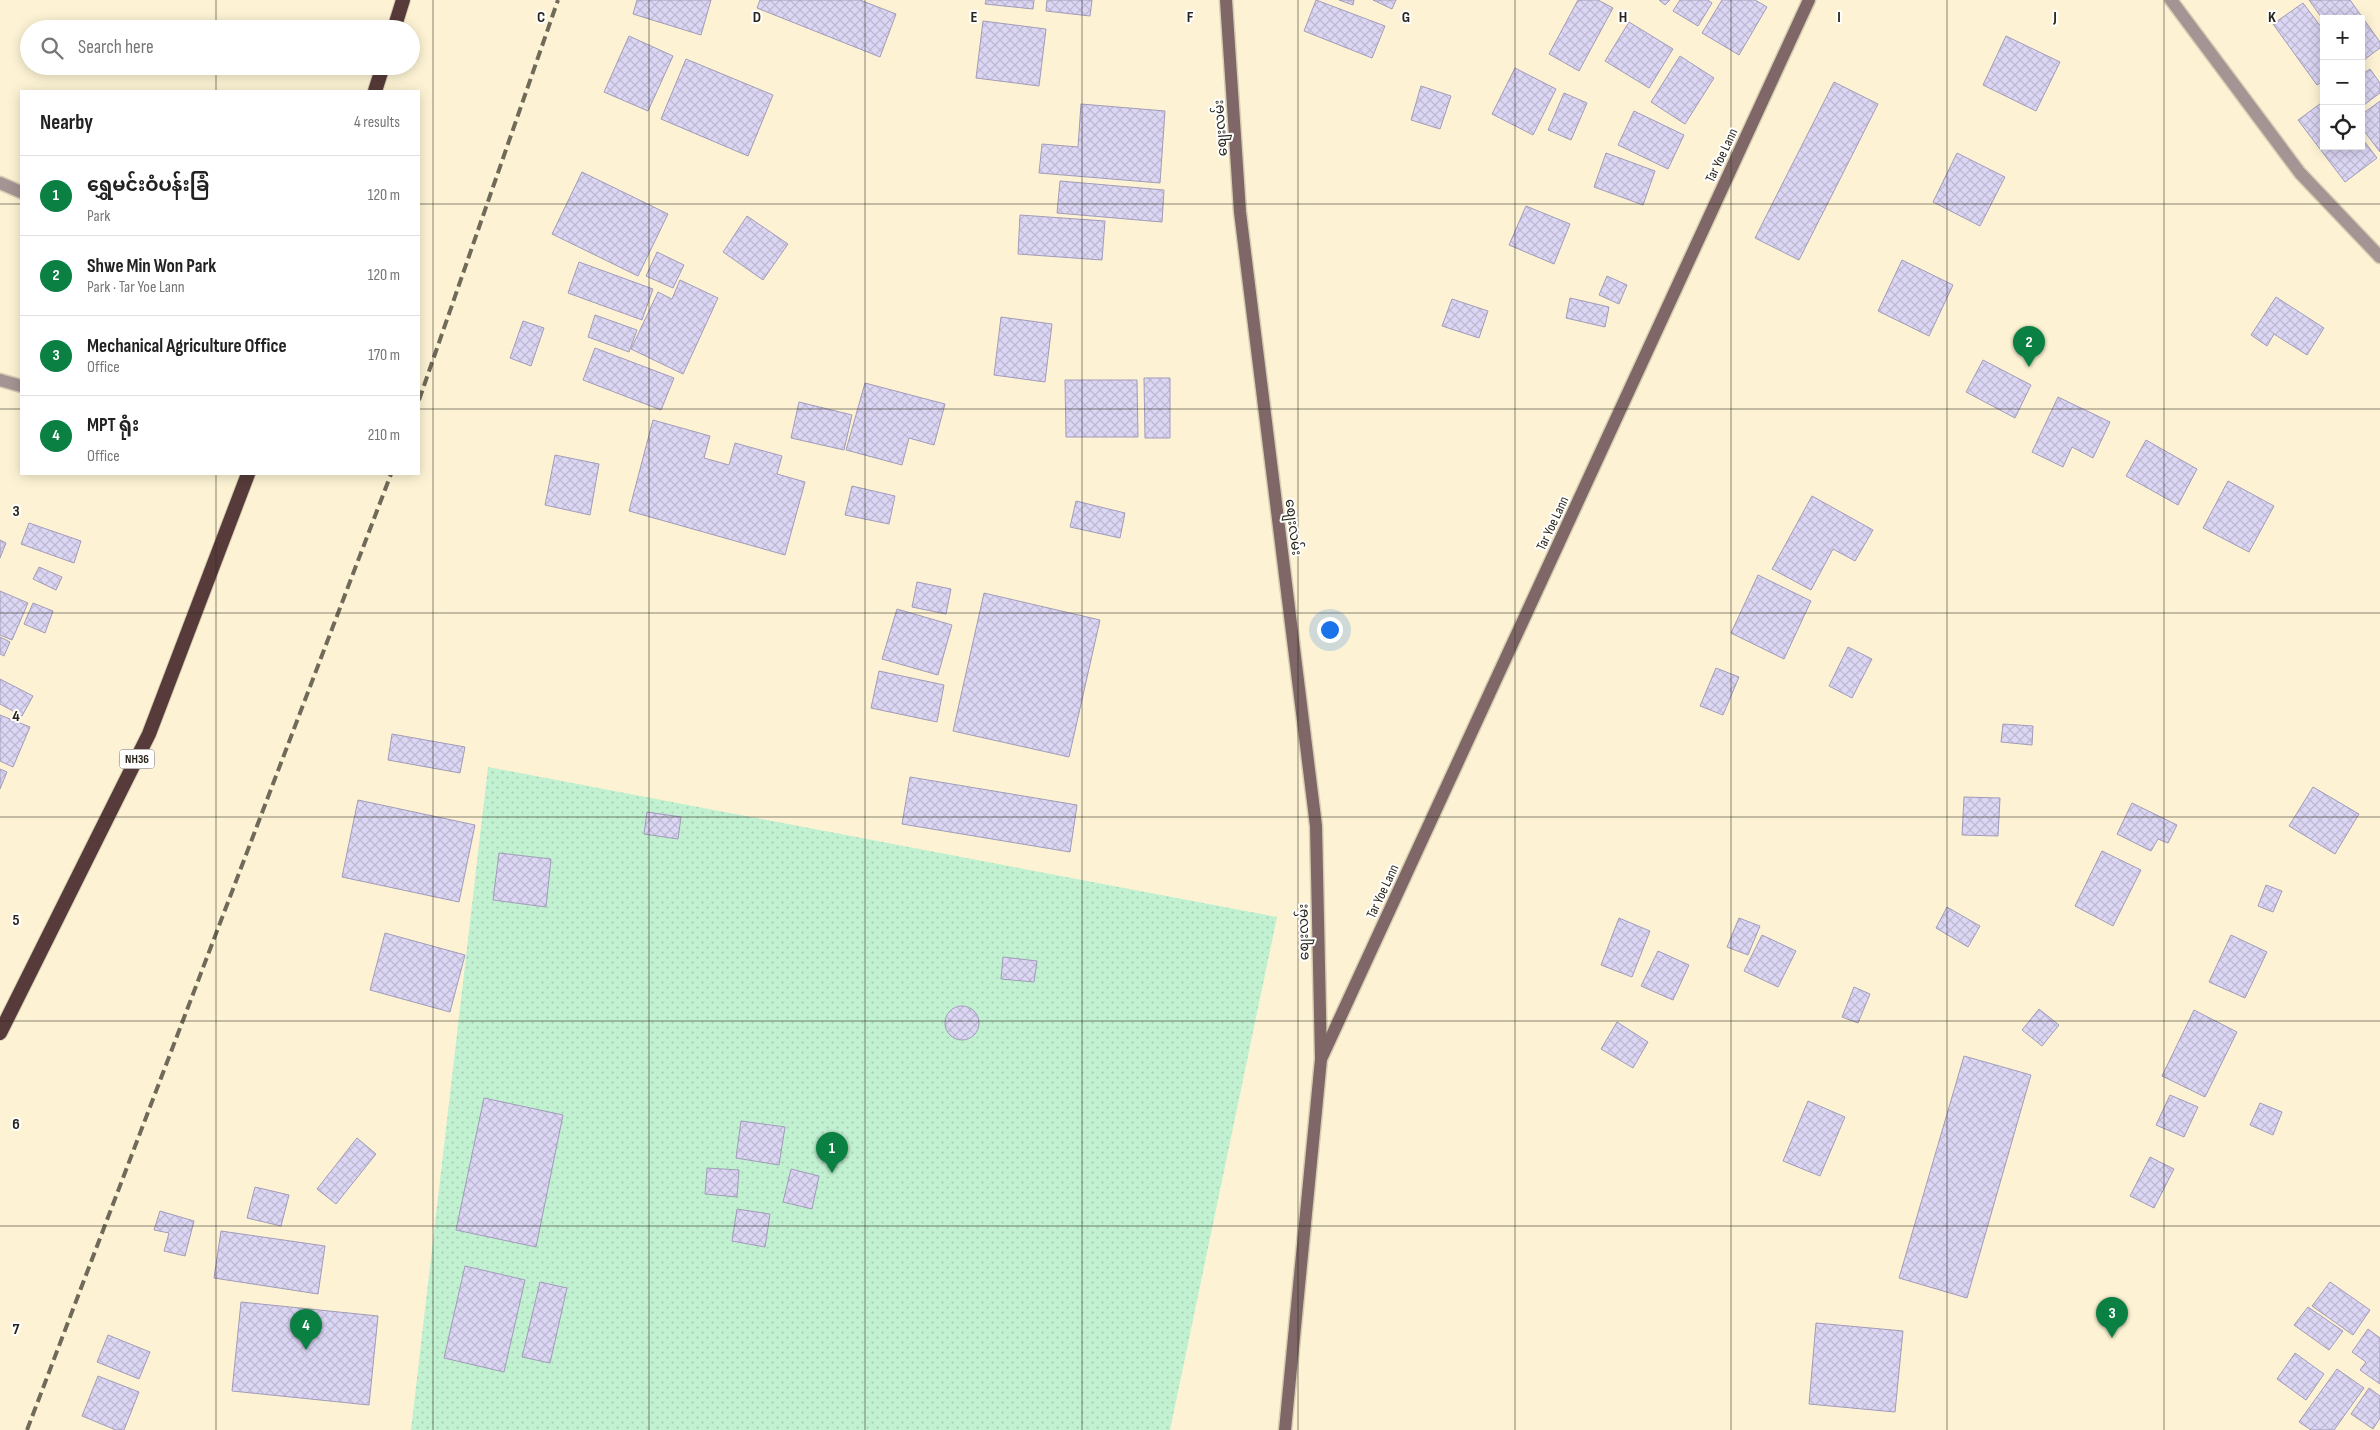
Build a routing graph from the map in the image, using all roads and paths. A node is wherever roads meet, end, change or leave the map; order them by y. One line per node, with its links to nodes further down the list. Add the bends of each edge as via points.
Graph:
1 (403, 0): 5 (highway)
2 (1226, 0): 15 (main road, စျေးလမ်း, via 1240,212 1316,826)
3 (1809, 0): 15 (main road, Tar Yoe Lann)
4 (2171, 0): 10 (street, via 2300,173)
5 (397, 20)
6 (380, 75): 7 (highway)
7 (376, 90)
8 (0, 183): 9 (street)
9 (20, 192)
10 (2380, 257)
11 (0, 380): 12 (street)
12 (20, 386)
13 (248, 475): 14 (highway, NH36, via 149,734)
14 (0, 1033)
15 (1321, 1059): 16 (main road)
16 (1284, 1430)

